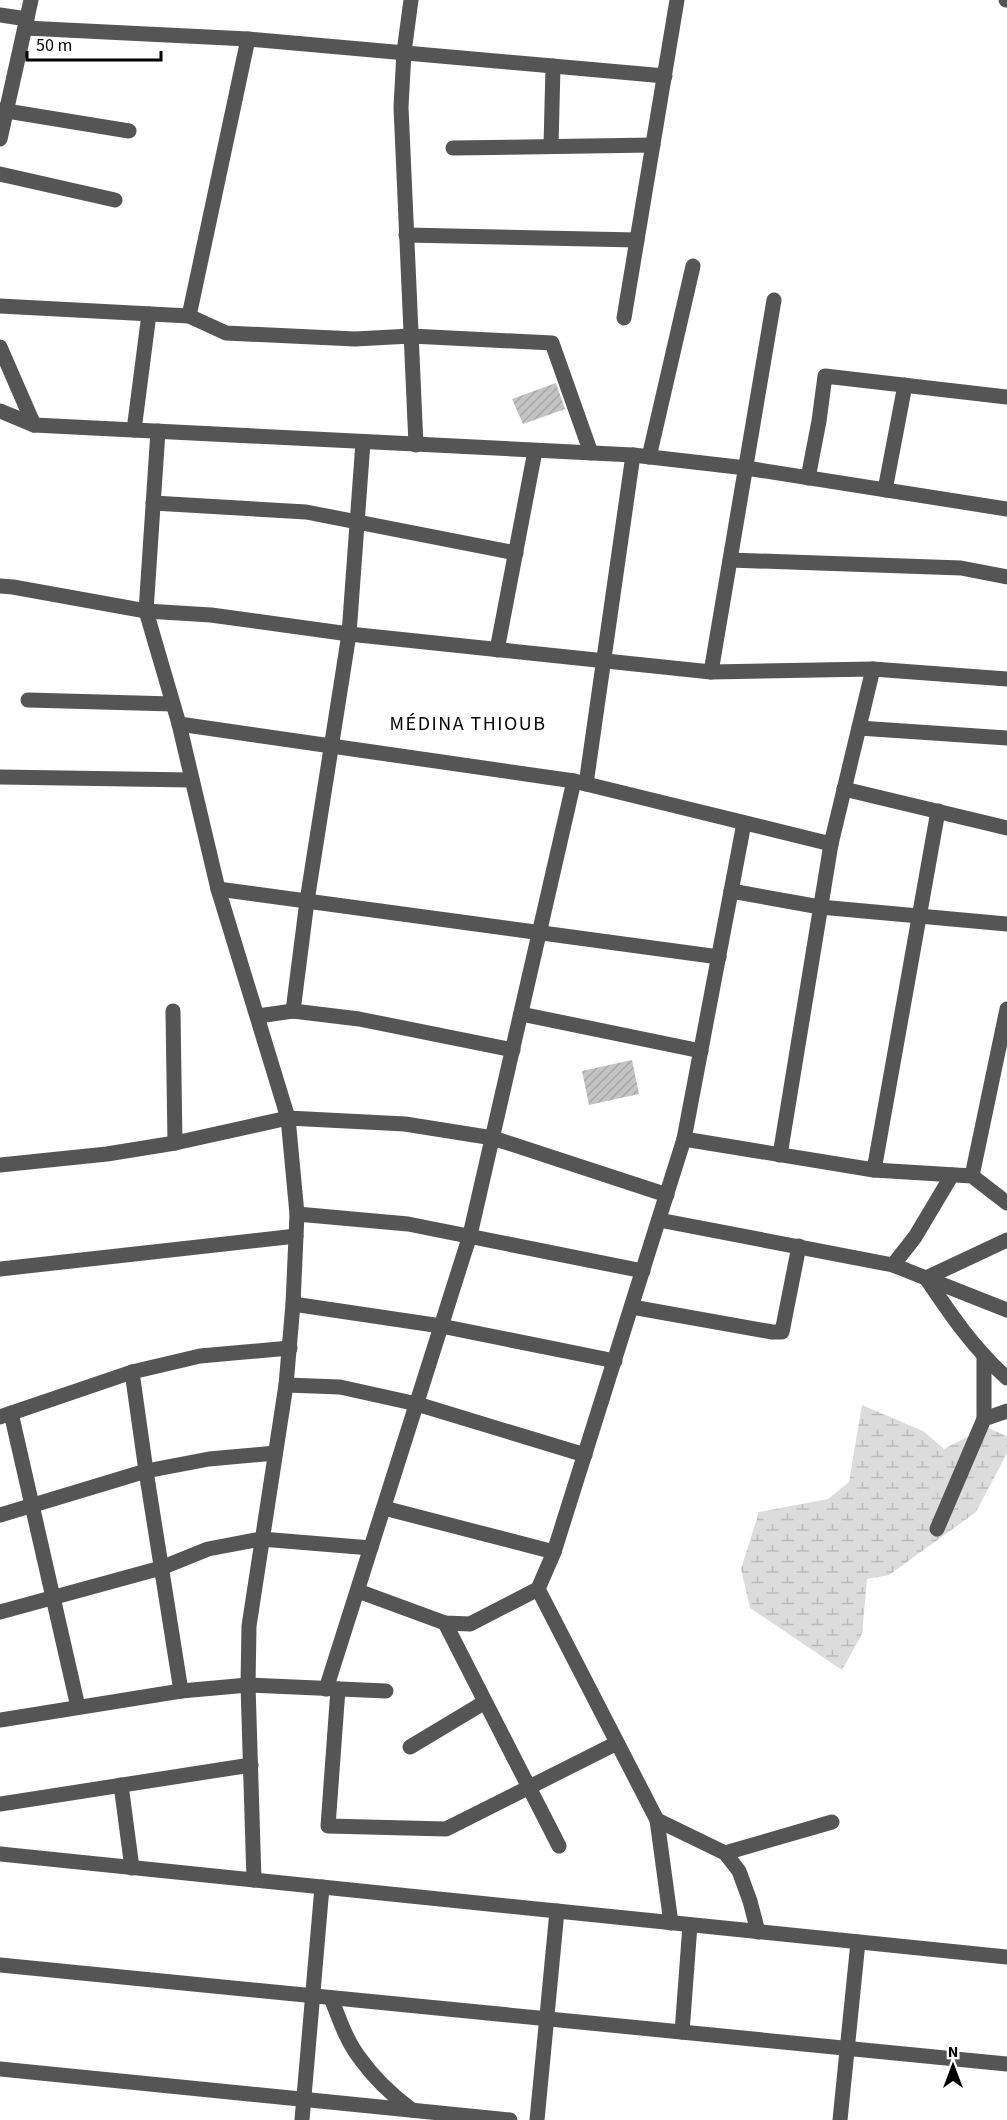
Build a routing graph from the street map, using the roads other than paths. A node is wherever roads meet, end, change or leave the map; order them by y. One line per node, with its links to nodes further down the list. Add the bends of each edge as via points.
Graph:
1 (31, 0): 5 (street)
2 (411, 0): 7 (street)
3 (676, 0): 9 (street)
4 (0, 15): 5 (street)
5 (26, 23): 6 (street); 10 (street)
6 (248, 39): 7 (street); 24 (street)
7 (404, 52): 8 (street); 18 (street, via 401,107)
8 (553, 66): 9 (street); 14 (street)
9 (665, 76): 13 (street)
10 (4, 110): 11 (street); 12 (street)
11 (129, 131)
12 (0, 139)
13 (653, 145): 14 (street); 19 (street)
14 (551, 146): 15 (street)
15 (453, 148)
16 (0, 174): 17 (street)
17 (115, 200)
18 (406, 235): 19 (street); 26 (street)
19 (637, 240): 25 (street)
20 (693, 266): 38 (street)
21 (774, 300): 39 (street)
22 (0, 306): 23 (street)
23 (149, 314): 24 (street); 32 (street)
24 (189, 316): 26 (street, via 226,333 355,339)
25 (624, 318)
26 (411, 336): 35 (street); 37 (street, via 552,343)
27 (0, 347): 31 (street)
28 (905, 385): 29 (street); 40 (street, via 825,376); 41 (street)
29 (1007, 397)
30 (0, 411): 31 (street)
31 (34, 425): 32 (street)
32 (134, 430): 33 (street)
33 (158, 431): 34 (street); 42 (street)
34 (363, 442): 35 (street); 44 (street)
35 (416, 445): 36 (street)
36 (535, 451): 37 (street); 45 (street)
37 (591, 453): 38 (street)
38 (641, 456): 39 (street); 52 (street)
39 (746, 468): 40 (street); 46 (street)
40 (808, 478): 41 (street)
41 (885, 490): 43 (street)
42 (153, 503): 44 (street, via 306,512); 49 (street)
43 (1007, 509)
44 (358, 521): 45 (street); 50 (street)
45 (516, 553): 51 (street)
46 (730, 560): 47 (street, via 961,568); 54 (street)
47 (1007, 577)
48 (0, 586): 49 (street)
49 (146, 611): 50 (street, via 211,615); 57 (street)
50 (349, 634): 51 (street); 61 (street)
51 (497, 650): 52 (street)
52 (604, 662): 54 (street); 64 (street)
53 (873, 669): 54 (street); 55 (street); 59 (street)
54 (711, 672)
55 (1007, 679)
56 (28, 700): 57 (street)
57 (173, 704): 58 (street)
58 (179, 724): 61 (street); 63 (street)
59 (859, 728): 60 (street); 65 (street)
60 (1007, 738)
61 (331, 746): 64 (street); 72 (street)
62 (0, 777): 63 (street)
63 (192, 780): 70 (street)
64 (580, 783): 67 (street); 76 (street)
65 (844, 789): 66 (street); 69 (street)
66 (938, 811): 68 (street); 74 (street)
67 (744, 823): 69 (street); 71 (street)
68 (1007, 828)
69 (831, 844): 73 (street)
70 (218, 889): 72 (street); 82 (street)
71 (731, 891): 73 (street); 77 (street)
72 (308, 901): 76 (street); 80 (street)
73 (820, 908): 74 (street); 89 (street)
74 (919, 916): 75 (street); 91 (street)
75 (1007, 924)
76 (540, 932): 77 (street); 81 (street)
77 (719, 957): 84 (street)
78 (1007, 1009): 93 (street)
79 (174, 1011): 88 (street)
80 (293, 1011): 82 (street); 83 (street, via 359,1019)
81 (521, 1014): 83 (street); 84 (street)
82 (258, 1016): 85 (street)
83 (513, 1050): 86 (street)
84 (701, 1051): 87 (street)
85 (288, 1118): 86 (street, via 405,1124); 88 (street); 96 (street)
86 (493, 1138): 94 (street); 98 (street)
87 (684, 1139): 89 (street); 94 (street)
88 (175, 1143): 90 (street)
89 (780, 1155): 91 (street)
90 (0, 1165)
91 (874, 1170): 92 (street)
92 (952, 1176): 93 (street); 102 (street)
93 (972, 1176): 95 (street)
94 (667, 1195): 97 (street)
95 (1007, 1203)
96 (297, 1214): 98 (street, via 408,1224); 99 (street)
97 (659, 1220): 101 (street); 104 (street)
98 (470, 1235): 104 (street); 109 (street)
99 (296, 1236): 103 (street); 106 (street)
100 (1007, 1240): 105 (street)
101 (799, 1246): 102 (street); 107 (street, via 782,1332)
102 (893, 1265): 105 (street)
103 (0, 1269)
104 (643, 1271): 107 (street)
105 (926, 1278): 108 (street); 111 (street)
106 (293, 1304): 109 (street); 110 (street)
107 (632, 1307): 112 (street)
108 (1007, 1310)
109 (441, 1326): 112 (street); 116 (street)
110 (290, 1348): 113 (street, via 200,1356); 115 (street)
111 (984, 1357): 114 (street); 119 (street)
112 (615, 1361): 121 (street)
113 (132, 1372): 118 (street); 122 (street)
114 (1007, 1378)
115 (286, 1385): 116 (street, via 340,1387); 120 (street)
116 (417, 1404): 121 (street); 124 (street)
117 (1007, 1411): 119 (street)
118 (6, 1415): 123 (street)
119 (984, 1419): 126 (street)
120 (275, 1453): 122 (street, via 209,1459); 127 (street)
121 (585, 1455): 129 (street)
122 (146, 1471): 123 (street); 130 (street)
123 (32, 1505): 125 (street); 133 (street)
124 (384, 1508): 128 (street); 129 (street)
125 (0, 1515)
126 (937, 1529)
127 (261, 1539): 128 (street); 130 (street, via 208,1549); 136 (street, via 249,1626)
128 (371, 1548): 132 (street)
129 (555, 1552): 131 (street)
130 (161, 1568): 133 (street); 138 (street)
131 (537, 1589): 135 (street, via 470,1624); 143 (street)
132 (357, 1591): 135 (street); 137 (street)
133 (53, 1598): 134 (street); 141 (street)
134 (0, 1612)
135 (445, 1623): 140 (street)
136 (248, 1685): 137 (street); 138 (street); 145 (street)
137 (332, 1689): 139 (street); 147 (street, via 328,1826 446,1829)
138 (181, 1691): 141 (street)
139 (386, 1691)
140 (485, 1701): 144 (street); 147 (street)
141 (78, 1707): 142 (street)
142 (0, 1720)
143 (617, 1743): 147 (street); 149 (street)
144 (410, 1747)
145 (250, 1765): 146 (street); 155 (street)
146 (122, 1785): 148 (street); 154 (street)
147 (530, 1788): 151 (street)
148 (0, 1804)
149 (657, 1820): 152 (street); 158 (street)
150 (832, 1822): 152 (street)
151 (559, 1846)
152 (725, 1853): 160 (street, via 739,1871)
153 (0, 1854): 154 (street)
154 (132, 1868): 155 (street)
155 (254, 1880): 156 (street)
156 (322, 1887): 157 (street); 164 (street)
157 (557, 1911): 158 (street); 166 (street)
158 (671, 1923): 159 (street)
159 (690, 1925): 160 (street); 167 (street)
160 (758, 1932): 161 (street)
161 (858, 1942): 162 (street); 168 (street)
162 (1007, 1958)
163 (0, 1965): 164 (street)
164 (312, 1996): 165 (street); 171 (street)
165 (331, 1998): 166 (street); 172 (street, via 359,2057)
166 (546, 2019): 167 (street); 175 (street)
167 (682, 2032): 168 (street)
168 (847, 2048): 169 (street); 176 (street)
169 (1007, 2064)
170 (0, 2069): 171 (street)
171 (303, 2099): 172 (street); 173 (street)
172 (412, 2110): 174 (street)
173 (302, 2120)
174 (510, 2120)
175 (537, 2120)
176 (840, 2120)

